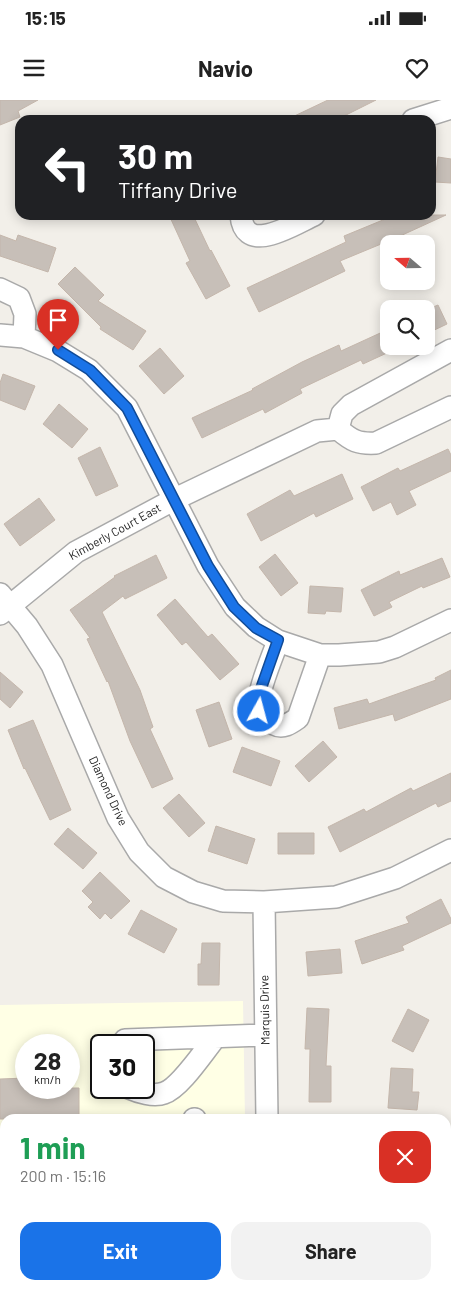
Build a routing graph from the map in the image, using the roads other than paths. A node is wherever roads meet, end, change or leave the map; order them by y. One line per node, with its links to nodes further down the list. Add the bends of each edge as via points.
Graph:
1 (451, 108): 2 (street)
2 (430, 115)
3 (242, 220): 4 (street, via 248,232 260,237 271,236)
4 (304, 220)
5 (0, 289): 7 (street, via 20,298 25,314)
6 (0, 335): 7 (street)
7 (24, 337): 11 (street, via 58,350 90,370 121,401)
8 (451, 350): 10 (street, via 352,405 342,414)
9 (451, 407): 10 (street, via 376,443 350,440)
10 (338, 429): 11 (street, Kimberly Court East, via 317,431)
11 (175, 499): 12 (street, Kimberly Court East, via 76,552); 14 (street, via 208,566 234,607 256,628)
12 (3, 604): 17 (street, Diamond Drive, via 27,626 52,665 118,818 139,852 164,877 193,892 223,901)
13 (451, 620): 15 (street, via 379,652)
14 (278, 640): 15 (street); 15 (street, via 258,697 259,711 266,721 278,726 290,724 298,718)
15 (320, 655)
16 (451, 850): 17 (street, Diamond Drive, via 395,878 336,897)
17 (264, 902): 18 (street, Marquis Drive)
18 (264, 1035): 19 (street); 22 (street, Marquis Drive)
19 (215, 1038): 20 (street); 21 (street, via 176,1086 163,1094)
20 (155, 1039)
21 (155, 1094)
22 (267, 1114)

